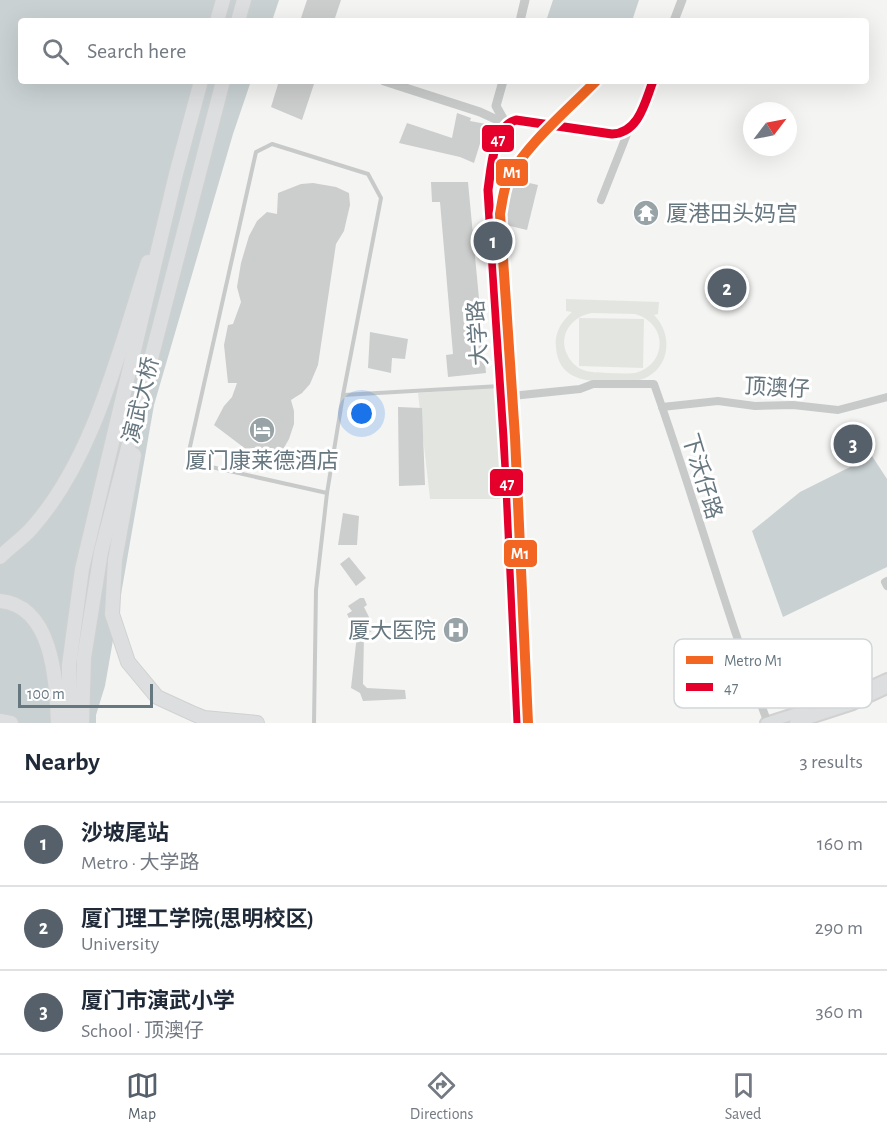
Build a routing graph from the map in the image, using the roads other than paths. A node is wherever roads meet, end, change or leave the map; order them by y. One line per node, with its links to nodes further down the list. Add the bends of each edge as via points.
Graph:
1 (223, 0): 5 (highway)
2 (244, 0): 6 (highway)
3 (525, 0): 7 (street)
4 (682, 0): 8 (street)
5 (218, 18)
6 (239, 18)
7 (521, 18)
8 (675, 18)
9 (200, 84): 16 (highway, 演武大桥)
10 (222, 84): 18 (highway, 演武大桥)
11 (393, 84): 14 (street)
12 (502, 84): 14 (street, via 496,105)
13 (652, 84): 15 (street, via 643,109)
14 (506, 124): 15 (street, via 523,120 612,134); 19 (street, 大学路, via 492,161 488,190)
15 (629, 129): 17 (street)
16 (176, 174): 25 (highway, via 95,424 61,488 31,529); 42 (highway, 演武大桥, via 82,568 69,665)
17 (601, 201)
18 (147, 372): 43 (highway, 演武大桥, via 101,552 84,658); 44 (highway, via 115,560 112,614 128,662 157,697 204,718)
19 (501, 386): 20 (lane); 21 (street, 大学路)
20 (343, 395): 24 (lane); 24 (lane, via 381,198 368,174 272,144 256,152 189,451 198,464)
21 (502, 397): 23 (street, 下沃仔路, via 580,389 593,384 654,384); 46 (street, 大学路)
22 (887, 397): 23 (street, 顶澳仔, via 838,410 718,401)
23 (662, 407): 29 (street, 下沃仔路)
24 (327, 493): 45 (lane, via 316,590)
25 (0, 556)
26 (887, 581): 27 (street)
27 (887, 586)
28 (0, 601): 41 (highway, via 10,602 30,615 46,639 56,684)
29 (737, 639)
30 (887, 678): 31 (main road)
31 (872, 685)
32 (887, 688): 33 (main road)
33 (872, 695)
34 (762, 708): 47 (street, 下沃仔路)
35 (814, 708): 47 (main road)
36 (844, 708): 37 (main road)
37 (820, 718): 39 (main road)
38 (0, 721): 40 (highway)
39 (799, 722)
40 (11, 723)
41 (57, 723)
42 (69, 723)
43 (82, 723)
44 (257, 723)
45 (314, 723)
46 (518, 723)
47 (768, 723)

